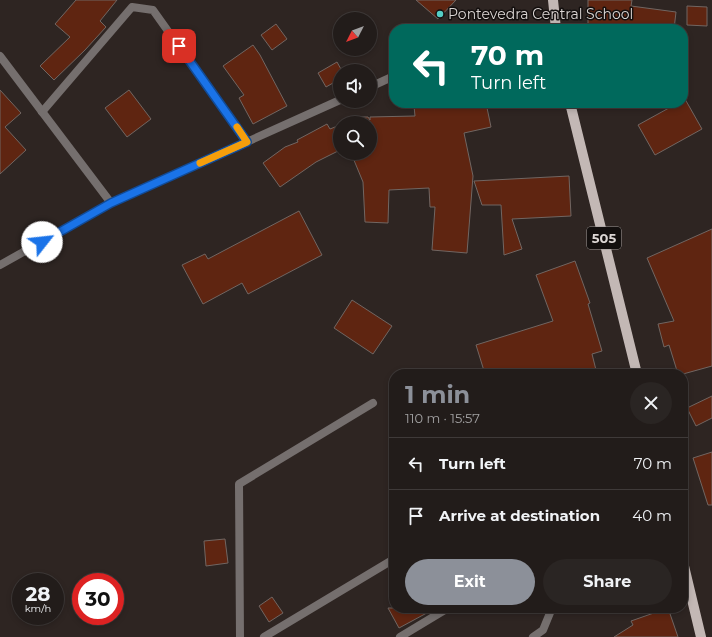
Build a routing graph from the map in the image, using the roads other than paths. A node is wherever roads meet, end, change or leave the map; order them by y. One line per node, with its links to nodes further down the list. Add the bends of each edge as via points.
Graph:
1 (553, 0): 2 (main road)
2 (555, 24)
3 (0, 56): 8 (street)
4 (389, 78): 5 (street)
5 (377, 84)
6 (333, 103): 9 (street)
7 (571, 108): 12 (main road, 505)
8 (42, 112): 9 (street, via 132,7 153,10); 10 (street)
9 (247, 142): 10 (street)
10 (111, 203): 11 (street)
11 (0, 265)
12 (636, 369)
13 (373, 403): 18 (street, via 239,484)
14 (389, 562): 19 (street)
15 (688, 583): 22 (main road)
16 (440, 613): 20 (street)
17 (550, 613): 21 (street, via 543,630)
18 (240, 637)
19 (264, 637)
20 (400, 637)
21 (533, 637)
22 (701, 637)

